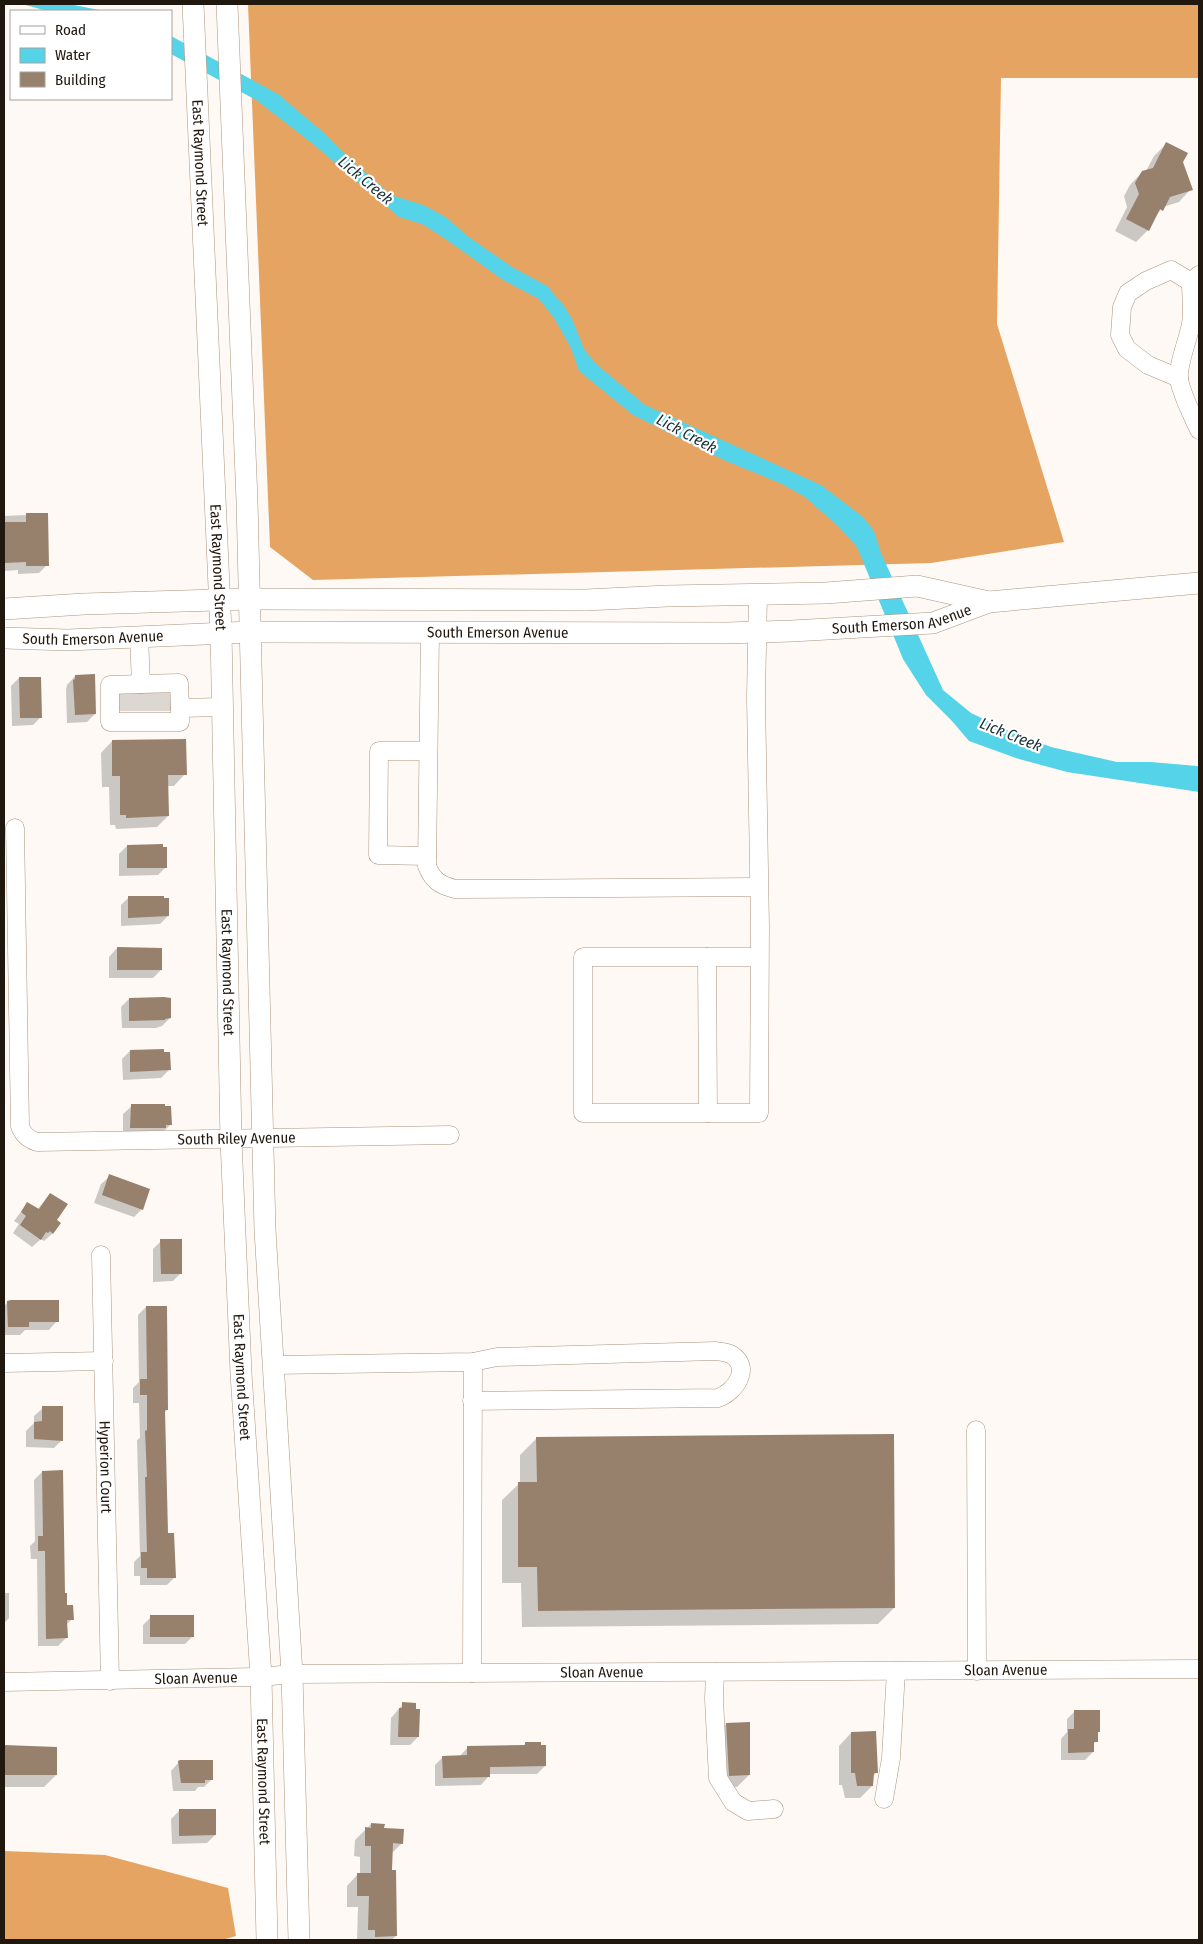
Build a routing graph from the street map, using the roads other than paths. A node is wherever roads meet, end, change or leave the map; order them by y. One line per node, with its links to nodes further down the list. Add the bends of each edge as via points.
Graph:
1 (193, 4): 8 (main road, East Raymond Street)
2 (227, 4): 9 (main road, East Raymond Street)
3 (1195, 279): 4 (street, via 1192,321); 4 (street, via 1171,270 1128,293 1122,307 1120,334 1127,349 1148,365)
4 (1179, 378): 5 (street)
5 (1199, 430)
6 (1199, 583): 10 (main road, South Emerson Avenue)
7 (758, 594): 9 (main road, South Emerson Avenue, via 576,600); 10 (main road, South Emerson Avenue, via 849,592 917,586); 15 (street)
8 (220, 600): 9 (main road, South Emerson Avenue); 11 (main road, South Emerson Avenue); 12 (main road, East Raymond Street)
9 (250, 600): 13 (main road, East Raymond Street)
10 (989, 602): 15 (main road, South Emerson Avenue, via 933,623)
11 (4, 609)
12 (221, 632): 13 (main road, South Emerson Avenue); 16 (main road, South Emerson Avenue); 19 (main road, East Raymond Street)
13 (250, 632): 14 (main road, South Emerson Avenue); 29 (main road, East Raymond Street)
14 (430, 633): 15 (main road, South Emerson Avenue); 21 (street)
15 (758, 633): 24 (street)
16 (139, 636): 17 (main road, South Emerson Avenue, via 68,640); 18 (street)
17 (4, 638)
18 (142, 691): 20 (street, via 179,683); 20 (street, via 110,685 110,722)
19 (222, 707): 20 (street); 30 (main road, East Raymond Street)
20 (148, 713)
21 (428, 751): 23 (street); 23 (street, via 379,751 378,855)
22 (16, 828): 30 (street, South Riley Avenue, via 20,1126 25,1136 37,1142)
23 (427, 856): 24 (street, via 431,877 440,885 455,889)
24 (758, 887): 26 (street)
25 (707, 957): 26 (street); 27 (street); 27 (street, via 583,957 583,1113)
26 (759, 957): 27 (street, via 759,1114)
27 (708, 1113)
28 (450, 1135): 29 (street, South Riley Avenue)
29 (263, 1139): 30 (street, South Riley Avenue); 35 (main road, East Raymond Street)
30 (230, 1140): 44 (main road, East Raymond Street)
31 (101, 1255): 32 (street, Hyperion Court)
32 (104, 1361): 34 (street); 45 (street, Hyperion Court)
33 (473, 1362): 35 (street); 36 (street); 36 (street, via 497,1357 716,1351 731,1354 738,1361 740,1375 732,1390 718,1398)
34 (4, 1364)
35 (273, 1364): 43 (main road, East Raymond Street)
36 (472, 1401): 42 (street)
37 (976, 1430): 40 (street)
38 (1199, 1670): 40 (street, Sloan Avenue)
39 (896, 1671): 40 (street, Sloan Avenue); 41 (street, Sloan Avenue); 47 (street, via 891,1758)
40 (977, 1671)
41 (715, 1672): 42 (street, Sloan Avenue); 48 (street, via 718,1778 733,1802 748,1811)
42 (472, 1673): 43 (street, Sloan Avenue)
43 (292, 1674): 44 (street, Sloan Avenue); 50 (main road, East Raymond Street)
44 (260, 1677): 45 (street, Sloan Avenue); 49 (main road, East Raymond Street)
45 (110, 1681): 46 (street, Sloan Avenue)
46 (4, 1682)
47 (884, 1799)
48 (774, 1809)
49 (267, 1940)
50 (299, 1940)

